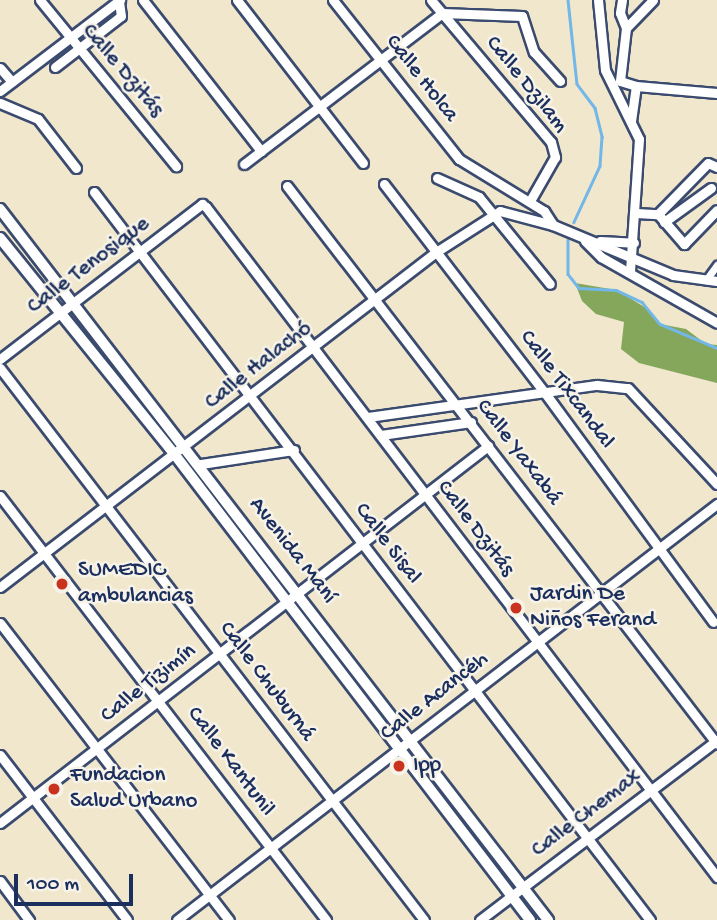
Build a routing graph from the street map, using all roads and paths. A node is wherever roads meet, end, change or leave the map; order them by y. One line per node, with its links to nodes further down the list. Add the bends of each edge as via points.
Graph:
1 (40, 0): 12 (street, Calle Dzitás)
2 (144, 0): 25 (street)
3 (237, 0): 23 (street)
4 (334, 0): 14 (street, Calle Holca)
5 (432, 0): 10 (street, Calle Dzilam)
6 (598, 0): 24 (street, via 605,70)
7 (622, 0): 11 (street, via 620,13)
8 (653, 0): 11 (street)
9 (120, 1): 12 (street); 13 (street, via 123,13)
10 (442, 13): 14 (street); 17 (street, via 522,16 534,52); 36 (street, Calle Dzilam, via 555,150)
11 (626, 28): 19 (street, via 618,76)
12 (69, 38): 13 (street, Calle Dzitás); 18 (street)
13 (78, 49): 15 (street); 28 (street, Calle Dzitás)
14 (380, 58): 23 (street); 36 (street, Calle Holca, via 459,159)
15 (55, 67)
16 (0, 68): 18 (street)
17 (560, 81)
18 (12, 82): 20 (street)
19 (636, 86): 21 (street); 24 (street)
20 (0, 91)
21 (717, 93)
22 (0, 103): 30 (street, via 38,119)
23 (317, 105): 25 (street); 26 (street)
24 (631, 121): 40 (street, via 639,139)
25 (261, 151): 27 (street)
26 (363, 163)
27 (244, 164)
28 (176, 166)
29 (717, 167): 42 (street, via 708,163)
30 (76, 169)
31 (437, 178): 41 (street, via 468,190)
32 (384, 184): 49 (street, Calle Tixcandal)
33 (287, 186): 56 (street, Calle Yaxabá)
34 (711, 188): 43 (street)
35 (94, 192): 48 (street, Calle Sisal)
36 (530, 201): 44 (street, Calle Holca)
37 (202, 204): 48 (street, Calle Tenosique); 60 (street, Calle Dzitás)
38 (0, 209): 57 (street, Avenida Maní)
39 (717, 210): 43 (street, via 694,244 682,243)
40 (636, 213): 42 (street); 47 (street)
41 (494, 214): 44 (street, via 506,211); 49 (street, Calle Halachó); 55 (street)
42 (658, 214): 43 (street)
43 (664, 222)
44 (553, 225): 46 (street)
45 (0, 238): 58 (street, Avenida Maní)
46 (584, 240): 47 (street); 50 (street); 52 (street, via 601,257)
47 (634, 243): 50 (street)
48 (140, 251): 57 (street, Calle Tenosique); 64 (street, Calle Sisal)
49 (436, 252): 56 (street, Calle Halachó); 63 (street, Calle Tixcandal)
50 (633, 260): 52 (street); 53 (street, via 673,275)
51 (717, 265): 53 (street)
52 (630, 271): 59 (street)
53 (706, 280): 54 (street)
54 (717, 281)
55 (550, 285)
56 (374, 299): 60 (street, Calle Halachó); 65 (street, Calle Yaxabá)
57 (74, 302): 58 (street, Calle Tenosique); 70 (street, Avenida Maní)
58 (59, 314): 61 (street, Calle Tenosique); 72 (street, Avenida Maní)
59 (717, 323)
60 (314, 348): 64 (street, Calle Halachó); 66 (street, Calle Dzitás)
61 (0, 359)
62 (0, 368): 78 (street, Calle Chuburná)
63 (545, 393): 65 (street); 74 (street, via 613,385 636,393); 80 (street, Calle Tixcandal)
64 (253, 394): 70 (street, Calle Halachó); 71 (street, Calle Sisal)
65 (458, 405): 66 (street); 67 (street, Calle Yaxabá)
66 (368, 417): 68 (street, Calle Dzitás)
67 (471, 422): 68 (street); 69 (street, Calle Yaxabá)
68 (381, 435): 75 (street, Calle Dzitás)
69 (488, 446): 75 (street, Calle Tizimín); 84 (street, Calle Yaxabá)
70 (187, 447): 72 (street, Calle Halachó); 73 (street, Avenida Maní)
71 (294, 450): 73 (street); 79 (street, Calle Sisal)
72 (175, 455): 78 (street, Calle Halachó); 85 (street, Avenida Maní)
73 (201, 464): 83 (street, Avenida Maní)
74 (717, 484)
75 (425, 495): 79 (street, Calle Tizimín); 88 (street, Calle Dzitás)
76 (0, 496): 81 (street, Calle Kantunil)
77 (717, 504): 80 (street, Calle Acancéh)
78 (107, 505): 81 (street, Calle Halachó); 89 (street, Calle Chuburná)
79 (362, 544): 83 (street, Calle Tizimín); 90 (street, Calle Sisal)
80 (660, 548): 84 (street, Calle Acancéh); 86 (street, Calle Tixcandal)
81 (44, 553): 82 (street, Calle Halachó); 91 (street, Calle Kantunil)
82 (0, 587)
83 (298, 593): 85 (street, Calle Tizimín); 92 (street, Avenida Maní)
84 (601, 594): 88 (street, Calle Acancéh); 93 (street, Calle Yaxabá)
85 (286, 603): 89 (street, Calle Tizimín); 95 (street, Avenida Maní)
86 (713, 622)
87 (0, 623): 94 (street)
88 (537, 642): 90 (street, Calle Acancéh); 97 (street, Calle Dzitás)
89 (221, 653): 91 (street, Calle Tizimín); 99 (street, Calle Chuburná)
90 (476, 690): 92 (street, Calle Acancéh); 101 (street, Calle Sisal)
91 (159, 700): 94 (street, Calle Tizimín); 102 (street, Calle Kantunil)
92 (411, 739): 95 (street, Calle Acancéh); 105 (street, Avenida Maní)
93 (716, 742): 97 (street, Calle Chemax)
94 (97, 748): 98 (street, Calle Tizimín); 106 (street)
95 (399, 749): 99 (street, Calle Acancéh); 107 (street, Avenida Maní)
96 (0, 755): 98 (street)
97 (653, 789): 101 (street, Calle Chemax); 103 (street, Calle Dzitás)
98 (34, 797): 100 (street, Calle Tizimín); 109 (street)
99 (331, 801): 102 (street, Calle Acancéh); 113 (street, Calle Chuburná)
100 (0, 823)
101 (587, 837): 105 (street, Calle Chemax); 117 (street, Calle Sisal)
102 (271, 848): 106 (street, Calle Acancéh); 112 (street, Calle Kantunil)
103 (717, 877)
104 (0, 881): 108 (street)
105 (522, 887): 107 (street, Calle Chemax); 116 (street, Avenida Maní)
106 (209, 895): 110 (street, Calle Acancéh); 111 (street)
107 (511, 896): 114 (street, Calle Chemax); 115 (street, Avenida Maní)
108 (29, 920)
109 (127, 920)
110 (177, 920)
111 (229, 920)
112 (326, 920)
113 (424, 920)
114 (480, 920)
115 (530, 920)
116 (548, 920)
117 (650, 920)

